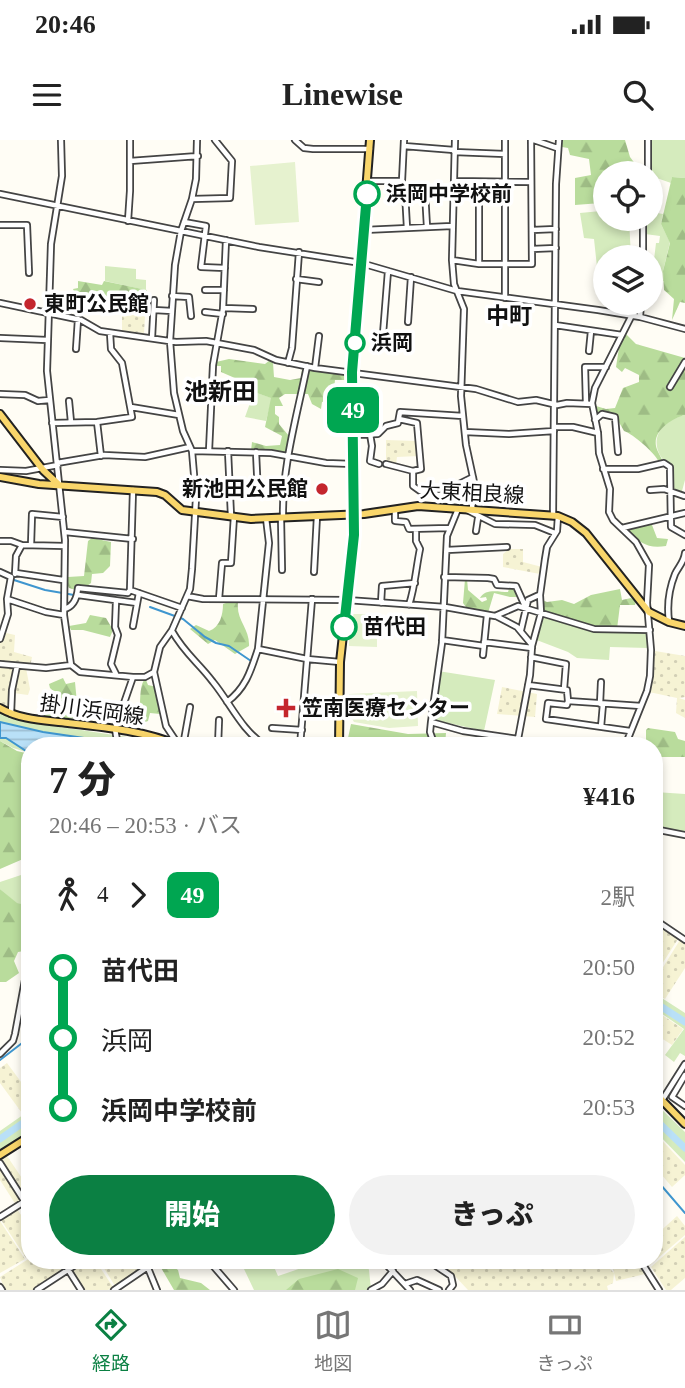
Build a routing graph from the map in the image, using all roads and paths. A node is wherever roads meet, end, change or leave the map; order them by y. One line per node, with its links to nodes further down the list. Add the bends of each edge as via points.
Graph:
1 (61, 140): 27 (street)
2 (130, 140): 18 (street)
3 (197, 140): 17 (street)
4 (215, 140): 26 (street, via 232,160 230,198)
5 (295, 140): 14 (street, via 304,148)
6 (370, 140): 14 (main road)
7 (455, 140): 15 (street)
8 (505, 140): 16 (street)
9 (533, 140): 13 (street); 24 (street)
10 (559, 140): 13 (street)
11 (648, 140): 19 (street)
12 (404, 143): 15 (street); 20 (street, via 402,181)
13 (557, 148): 34 (street)
14 (370, 149): 20 (main road)
15 (454, 151): 16 (street); 21 (street)
16 (505, 154): 23 (street)
17 (198, 156): 18 (street); 26 (street)
18 (130, 161): 28 (street)
19 (648, 161)
20 (368, 181): 35 (main road)
21 (454, 181): 22 (street); 31 (street)
22 (479, 182): 23 (street); 45 (street)
23 (505, 182): 24 (street); 46 (street)
24 (531, 182): 36 (street)
25 (0, 194): 27 (street)
26 (192, 199): 29 (street)
27 (58, 206): 28 (street); 67 (street)
28 (128, 220): 37 (street)
29 (184, 222): 37 (street); 38 (street, via 206,226)
30 (0, 225): 49 (street, via 27,225)
31 (452, 226): 32 (street); 43 (street)
32 (427, 227): 33 (street); 33 (street, via 425,192 405,192)
33 (407, 228): 35 (street)
34 (556, 229): 36 (street); 40 (street)
35 (363, 230): 44 (main road)
36 (532, 230): 41 (street)
37 (181, 231): 38 (street); 56 (street)
38 (203, 236): 39 (street); 47 (street, via 201,267)
39 (226, 240): 42 (street); 47 (street)
40 (556, 248): 41 (street); 60 (street)
41 (532, 249): 46 (street, via 532,264)
42 (299, 252): 44 (street); 51 (street)
43 (452, 260): 45 (street); 55 (street)
44 (361, 263): 48 (street); 92 (main road)
45 (478, 264): 46 (street)
46 (505, 265): 57 (street)
47 (225, 268): 54 (street)
48 (388, 271): 50 (street); 77 (street)
49 (29, 274)
50 (411, 277): 55 (street); 72 (street)
51 (296, 279): 52 (street); 88 (street)
52 (319, 282)
53 (205, 290): 54 (street)
54 (224, 290): 65 (street)
55 (457, 291): 57 (street); 93 (street, via 464,309)
56 (172, 296): 64 (street); 69 (street, via 189,297)
57 (505, 298): 60 (street)
58 (154, 300): 63 (street)
59 (0, 303): 67 (street)
60 (555, 304): 62 (street); 73 (street)
61 (253, 309): 65 (street)
62 (593, 309)
63 (154, 310): 64 (street); 81 (street)
64 (172, 311): 83 (street)
65 (223, 311): 66 (street); 84 (street)
66 (205, 312)
67 (48, 314): 71 (street); 82 (street)
68 (632, 315): 70 (street); 78 (street)
69 (191, 316)
70 (640, 317): 74 (street)
71 (78, 319): 76 (street); 85 (street)
72 (408, 322)
73 (555, 325): 75 (street); 98 (street)
74 (685, 329)
75 (591, 331): 78 (street); 86 (street)
76 (110, 332): 81 (street); 100 (street, via 111,349 122,363)
77 (383, 334)
78 (622, 335): 90 (street)
79 (319, 336): 91 (street)
80 (0, 338): 82 (street)
81 (152, 338): 83 (street)
82 (47, 340): 96 (street)
83 (170, 341): 84 (street); 102 (street)
84 (216, 343): 88 (street); 115 (street)
85 (76, 349)
86 (589, 351)
87 (685, 362): 94 (street)
88 (288, 363): 89 (street)
89 (307, 366): 91 (street); 119 (street)
90 (606, 367): 99 (street); 99 (street, via 585,367)
91 (315, 368): 92 (street)
92 (352, 372): 93 (street); 112 (main road)
93 (461, 387): 98 (street, via 518,402); 103 (street)
94 (670, 387)
95 (0, 394): 96 (street)
96 (49, 400): 108 (street)
97 (69, 401): 106 (street)
98 (554, 404): 99 (street); 109 (street)
99 (589, 404): 105 (street)
100 (131, 407): 102 (street); 107 (street, via 132,417)
101 (0, 414): 125 (main road)
102 (179, 415): 114 (street)
103 (463, 416): 104 (street, via 400,412); 110 (street)
104 (399, 419): 113 (street); 128 (street, via 417,424 421,469)
105 (595, 420): 111 (street); 118 (street, via 602,414 615,417)
106 (71, 422): 107 (street); 108 (street)
107 (97, 422): 120 (street)
108 (52, 423): 121 (street)
109 (554, 429): 110 (street); 111 (street, via 573,427); 144 (street)
110 (465, 432): 130 (street)
111 (598, 433): 126 (street)
112 (354, 435): 113 (street); 122 (main road)
113 (370, 435): 123 (street, via 370,461)
114 (191, 449): 115 (street); 120 (street, via 145,457); 139 (street)
115 (209, 451): 116 (street)
116 (228, 451): 117 (street); 142 (street)
117 (256, 452): 119 (street); 135 (street)
118 (618, 452)
119 (289, 455): 122 (street); 148 (street)
120 (101, 456): 121 (street)
121 (57, 464): 125 (street); 131 (street)
122 (354, 464): 141 (main road)
123 (379, 464)
124 (386, 464): 128 (street)
125 (41, 469): 127 (street); 131 (main road)
126 (603, 469): 134 (street, via 638,470 664,463 670,467); 151 (street, via 610,489 609,512)
127 (0, 470)
128 (413, 471): 130 (street, via 413,486 420,491 453,487)
129 (0, 477): 131 (main road, 大東相良線)
130 (472, 477): 137 (street, via 474,494)
131 (60, 485): 132 (main road, 大東相良線); 145 (street)
132 (133, 490): 139 (main road, 大東相良線, via 162,494 179,508); 157 (street)
133 (650, 490): 134 (street)
134 (671, 491): 136 (street); 146 (street)
135 (258, 495)
136 (684, 496)
137 (465, 509): 138 (main road, 大東相良線, via 418,506); 144 (main road, 大東相良線); 149 (street); 150 (street)
138 (395, 510): 141 (main road, 大東相良線); 152 (street, via 395,521)
139 (196, 512): 142 (main road, 大東相良線); 176 (street)
140 (685, 513): 146 (street)
141 (355, 515): 143 (main road, 大東相良線); 181 (main road)
142 (233, 516): 147 (main road, 大東相良線); 179 (street, via 231,563 222,563)
143 (317, 516): 148 (main road, 大東相良線); 167 (street)
144 (556, 516): 155 (street); 190 (main road, 大東相良線, via 586,533)
145 (63, 517): 154 (street); 160 (street, via 32,514)
146 (670, 517): 151 (street); 156 (street, via 671,527)
147 (266, 518): 148 (main road, 大東相良線); 178 (street, via 269,543)
148 (282, 518): 165 (street)
149 (478, 518): 153 (street); 155 (street, via 495,524 535,525)
150 (449, 528): 152 (street); 163 (street)
151 (621, 528): 190 (street, via 636,542 649,565)
152 (416, 530): 171 (street, via 420,549)
153 (476, 531)
154 (65, 532): 157 (street); 161 (street)
155 (555, 533): 175 (street, via 547,547)
156 (685, 535)
157 (133, 539): 172 (street)
158 (0, 541): 159 (street)
159 (22, 545): 160 (street); 168 (street)
160 (31, 545): 161 (street)
161 (65, 546): 170 (street)
162 (507, 547): 163 (street)
163 (447, 550): 169 (street)
164 (685, 553): 194 (street, via 668,601)
165 (282, 570)
166 (0, 572): 168 (street)
167 (314, 572)
168 (13, 575): 170 (street); 177 (street)
169 (444, 577): 186 (street); 187 (street, via 488,578 498,585 516,586)
170 (63, 580): 189 (street)
171 (415, 583): 184 (street, via 382,586); 185 (street)
172 (130, 590): 173 (street); 174 (street, via 78,588)
173 (138, 593): 183 (street); 188 (street)
174 (78, 595): 182 (street); 189 (street)
175 (540, 595): 187 (street, via 528,600); 191 (street)
176 (187, 596): 179 (street); 188 (street)
177 (7, 598): 189 (street, via 46,612); 197 (street, via 8,614)
178 (263, 598): 179 (street); 180 (street); 205 (street)
179 (219, 599)
180 (312, 599): 181 (street); 208 (street)
181 (347, 600): 184 (street); 209 (main road)
182 (116, 601): 183 (street); 214 (street, via 118,635 111,664)
183 (137, 603): 195 (street)
184 (381, 603): 185 (street)
185 (409, 606): 186 (street)
186 (445, 607): 192 (street); 202 (street)
187 (525, 607): 191 (street); 193 (street); 200 (street)
188 (182, 608): 199 (street)
189 (64, 612): 211 (street)
190 (649, 612): 194 (main road, 大東相良線); 198 (street)
191 (541, 613): 198 (street, via 594,629); 204 (street)
192 (487, 615): 193 (street); 203 (street)
193 (495, 616): 200 (street)
194 (669, 622): 196 (main road, 大東相良線)
195 (133, 626)
196 (685, 626)
197 (1, 629): 201 (street)
198 (650, 630): 222 (street, via 650,676)
199 (172, 631): 213 (street, via 160,647); 220 (street)
200 (521, 631): 204 (street)
201 (0, 639)
202 (442, 640): 203 (street); 227 (street)
203 (484, 644): 204 (street); 206 (street)
204 (532, 647): 207 (street)
205 (258, 649): 208 (street); 220 (street, via 249,675)
206 (483, 655)
207 (531, 657): 217 (street); 218 (street, via 565,664)
208 (307, 659): 209 (street); 230 (street)
209 (340, 662): 240 (main road)
210 (0, 664): 212 (street)
211 (71, 665): 212 (street); 214 (street, via 80,672)
212 (17, 666): 225 (street)
213 (154, 672): 215 (street); 235 (street, via 166,726)
214 (117, 675): 215 (street)
215 (133, 677): 232 (street)
216 (601, 682): 221 (street)
217 (528, 685): 218 (street); 243 (street)
218 (564, 689): 219 (street)
219 (568, 701): 221 (street); 228 (street, via 567,705 548,703 546,719)
220 (227, 702): 238 (street)
221 (601, 704): 222 (street); 228 (street)
222 (641, 706): 231 (street)
223 (190, 707): 236 (street)
224 (0, 708): 225 (main road, 掛川浜岡線)
225 (11, 714): 232 (main road, 掛川浜岡線)
226 (219, 720): 237 (street)
227 (431, 722): 241 (street); 242 (street)
228 (601, 727): 231 (street)
229 (272, 728): 230 (street)
230 (302, 730): 239 (street)
231 (630, 731): 244 (street)
232 (116, 732): 233 (street); 234 (main road, 掛川浜岡線)
233 (117, 737)
234 (147, 737)
235 (174, 737)
236 (182, 737)
237 (218, 737)
238 (254, 737)
239 (301, 737)
240 (339, 737)
241 (432, 737)
242 (502, 737)
243 (518, 737)
244 (628, 737)
245 (663, 831): 246 (street)
246 (685, 835)
247 (663, 925): 248 (street)
248 (685, 940)
249 (21, 1000): 250 (street, via 13,1041)
250 (0, 1054)
251 (684, 1070): 252 (street); 254 (street, via 672,1097)
252 (663, 1100)
253 (663, 1105): 255 (main road)
254 (685, 1106)
255 (685, 1124)
256 (21, 1142): 257 (main road)
257 (0, 1155)
258 (0, 1164): 259 (street)
259 (21, 1192)
260 (21, 1204): 261 (street)
261 (0, 1217)
262 (146, 1269): 272 (street)
263 (148, 1269): 273 (street)
264 (216, 1269): 274 (street)
265 (440, 1269): 278 (street, via 451,1276)
266 (646, 1269): 279 (street)
267 (68, 1270): 270 (street); 271 (street)
268 (393, 1271): 269 (street); 275 (street)
269 (405, 1284): 276 (street); 277 (street, via 417,1280)
270 (37, 1290)
271 (81, 1290)
272 (114, 1290)
273 (157, 1290)
274 (234, 1290)
275 (371, 1290)
276 (410, 1290)
277 (439, 1290)
278 (449, 1290)
279 (659, 1290)

